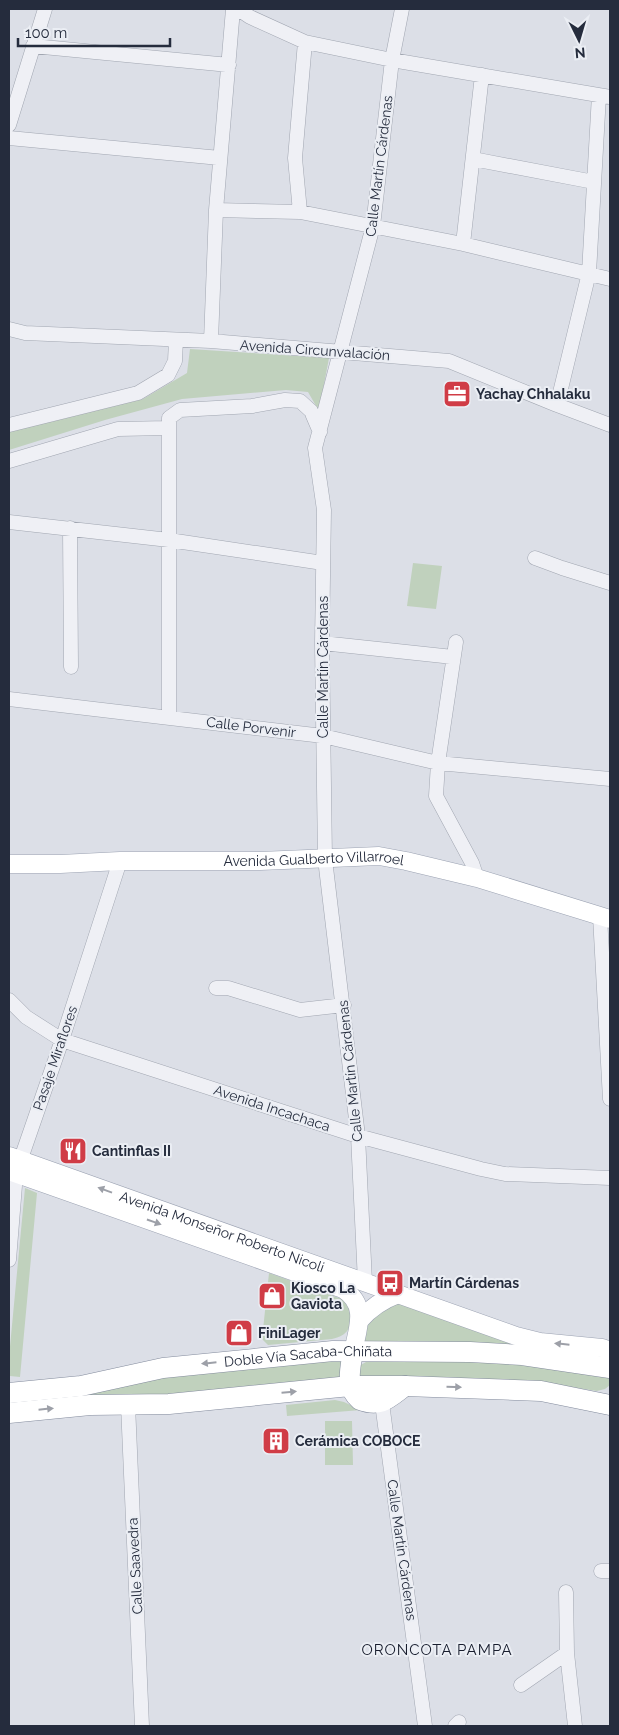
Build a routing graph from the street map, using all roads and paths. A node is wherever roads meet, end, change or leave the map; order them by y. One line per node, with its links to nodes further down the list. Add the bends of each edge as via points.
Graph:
1 (45, 9): 6 (street)
2 (233, 9): 8 (street)
3 (238, 9): 5 (street)
4 (402, 9): 7 (street, Calle Martín Cárdenas)
5 (305, 42): 7 (street); 17 (street, via 295,158)
6 (33, 46): 8 (street); 11 (street)
7 (392, 60): 9 (street); 18 (street, Calle Martín Cárdenas)
8 (229, 65): 13 (street)
9 (482, 75): 10 (street); 14 (street)
10 (604, 96): 15 (street)
11 (9, 125)
12 (9, 138): 13 (street)
13 (220, 158): 16 (street)
14 (472, 159): 15 (street); 19 (street)
15 (594, 182): 20 (street)
16 (216, 210): 17 (street); 24 (street)
17 (300, 212): 18 (street)
18 (373, 226): 19 (street); 25 (street, Calle Martín Cárdenas)
19 (463, 244): 20 (street)
20 (589, 273): 21 (street); 26 (street)
21 (610, 279)
22 (9, 329): 23 (street, Avenida Circunvalación, via 25,333)
23 (176, 340): 24 (street, Avenida Circunvalación); 27 (street, via 174,361 168,375 138,393)
24 (211, 342): 25 (street, Avenida Circunvalación)
25 (340, 352): 26 (street, Avenida Circunvalación, via 449,361); 30 (street, Calle Martín Cárdenas)
26 (557, 406): 28 (street, Avenida Circunvalación)
27 (9, 425)
28 (610, 425)
29 (168, 428): 30 (street, via 169,418 180,410 252,406 285,400 300,401 311,411); 31 (street, via 118,429); 34 (street)
30 (320, 432): 36 (street, Calle Martín Cárdenas, via 316,448 324,510)
31 (9, 461)
32 (9, 522): 33 (street)
33 (70, 528): 34 (street); 41 (street)
34 (169, 540): 36 (street); 43 (street)
35 (535, 558): 37 (street)
36 (323, 563): 39 (street, Calle Martín Cárdenas)
37 (610, 583)
38 (456, 642): 40 (street)
39 (322, 643): 40 (street); 44 (street, Calle Martín Cárdenas)
40 (453, 657): 45 (street)
41 (71, 667)
42 (9, 699): 43 (street, Calle Porvenir)
43 (169, 717): 44 (street, Calle Porvenir)
44 (323, 736): 45 (street, Calle Porvenir); 48 (street, Calle Martín Cárdenas)
45 (438, 763): 47 (street, Calle Porvenir); 51 (street, via 436,796)
46 (610, 769): 47 (street)
47 (610, 779)
48 (325, 859): 49 (main road, Avenida Gualberto Villarroel); 51 (main road, Avenida Gualberto Villarroel, via 379,856); 55 (street, Calle Martín Cárdenas)
49 (120, 861): 50 (main road, Avenida Gualberto Villarroel); 56 (street, Pasaje Miraflores)
50 (9, 864)
51 (477, 878): 52 (main road, Avenida Gualberto Villarroel)
52 (605, 917): 57 (street)
53 (216, 988): 55 (street, via 228,988 300,1010)
54 (9, 1000): 56 (street, Avenida Incachaca, via 26,1017)
55 (344, 1005): 58 (street, Calle Martín Cárdenas)
56 (62, 1040): 58 (street, Avenida Incachaca); 59 (street, Pasaje Miraflores)
57 (610, 1099)
58 (358, 1136): 60 (street, Avenida Incachaca, via 505,1174); 62 (street, Calle Martín Cárdenas)
59 (13, 1165): 61 (street, Pasaje Miraflores); 62 (main road, Avenida Monseñor Roberto Nicoli, one-way to 59); 64 (main road, Avenida Monseñor Roberto Nicoli, one-way to 64, via 343,1289 356,1302)
60 (610, 1178)
61 (9, 1260)
62 (365, 1282): 63 (main road, Avenida Monseñor Roberto Nicoli)
63 (398, 1294): 64 (main road, via 378,1302); 65 (main road, Avenida Monseñor Roberto Nicoli, one-way to 63, via 516,1336)
64 (360, 1320): 66 (main road)
65 (610, 1351)
66 (353, 1352): 67 (highway, Doble Vía Sacaba-Chiñata, via 522,1355); 68 (highway); 71 (highway, Doble Vía Sacaba-Chiñata, one-way to 71, via 333,1351 163,1368 81,1386)
67 (610, 1368)
68 (350, 1386): 69 (highway); 73 (highway, via 360,1400); 75 (highway, one-way to 68)
69 (405, 1386): 72 (highway, one-way to 72, via 541,1391); 73 (highway)
70 (610, 1392): 72 (highway)
71 (9, 1393)
72 (591, 1400): 74 (highway)
73 (382, 1403): 81 (street, Calle Martín Cárdenas)
74 (610, 1405)
75 (128, 1406): 76 (highway, one-way to 75, via 90,1405); 80 (street, Calle Saavedra)
76 (9, 1413)
77 (566, 1592): 78 (street)
78 (567, 1653): 79 (street); 82 (street)
79 (521, 1685)
80 (142, 1726)
81 (425, 1726)
82 (575, 1726)

